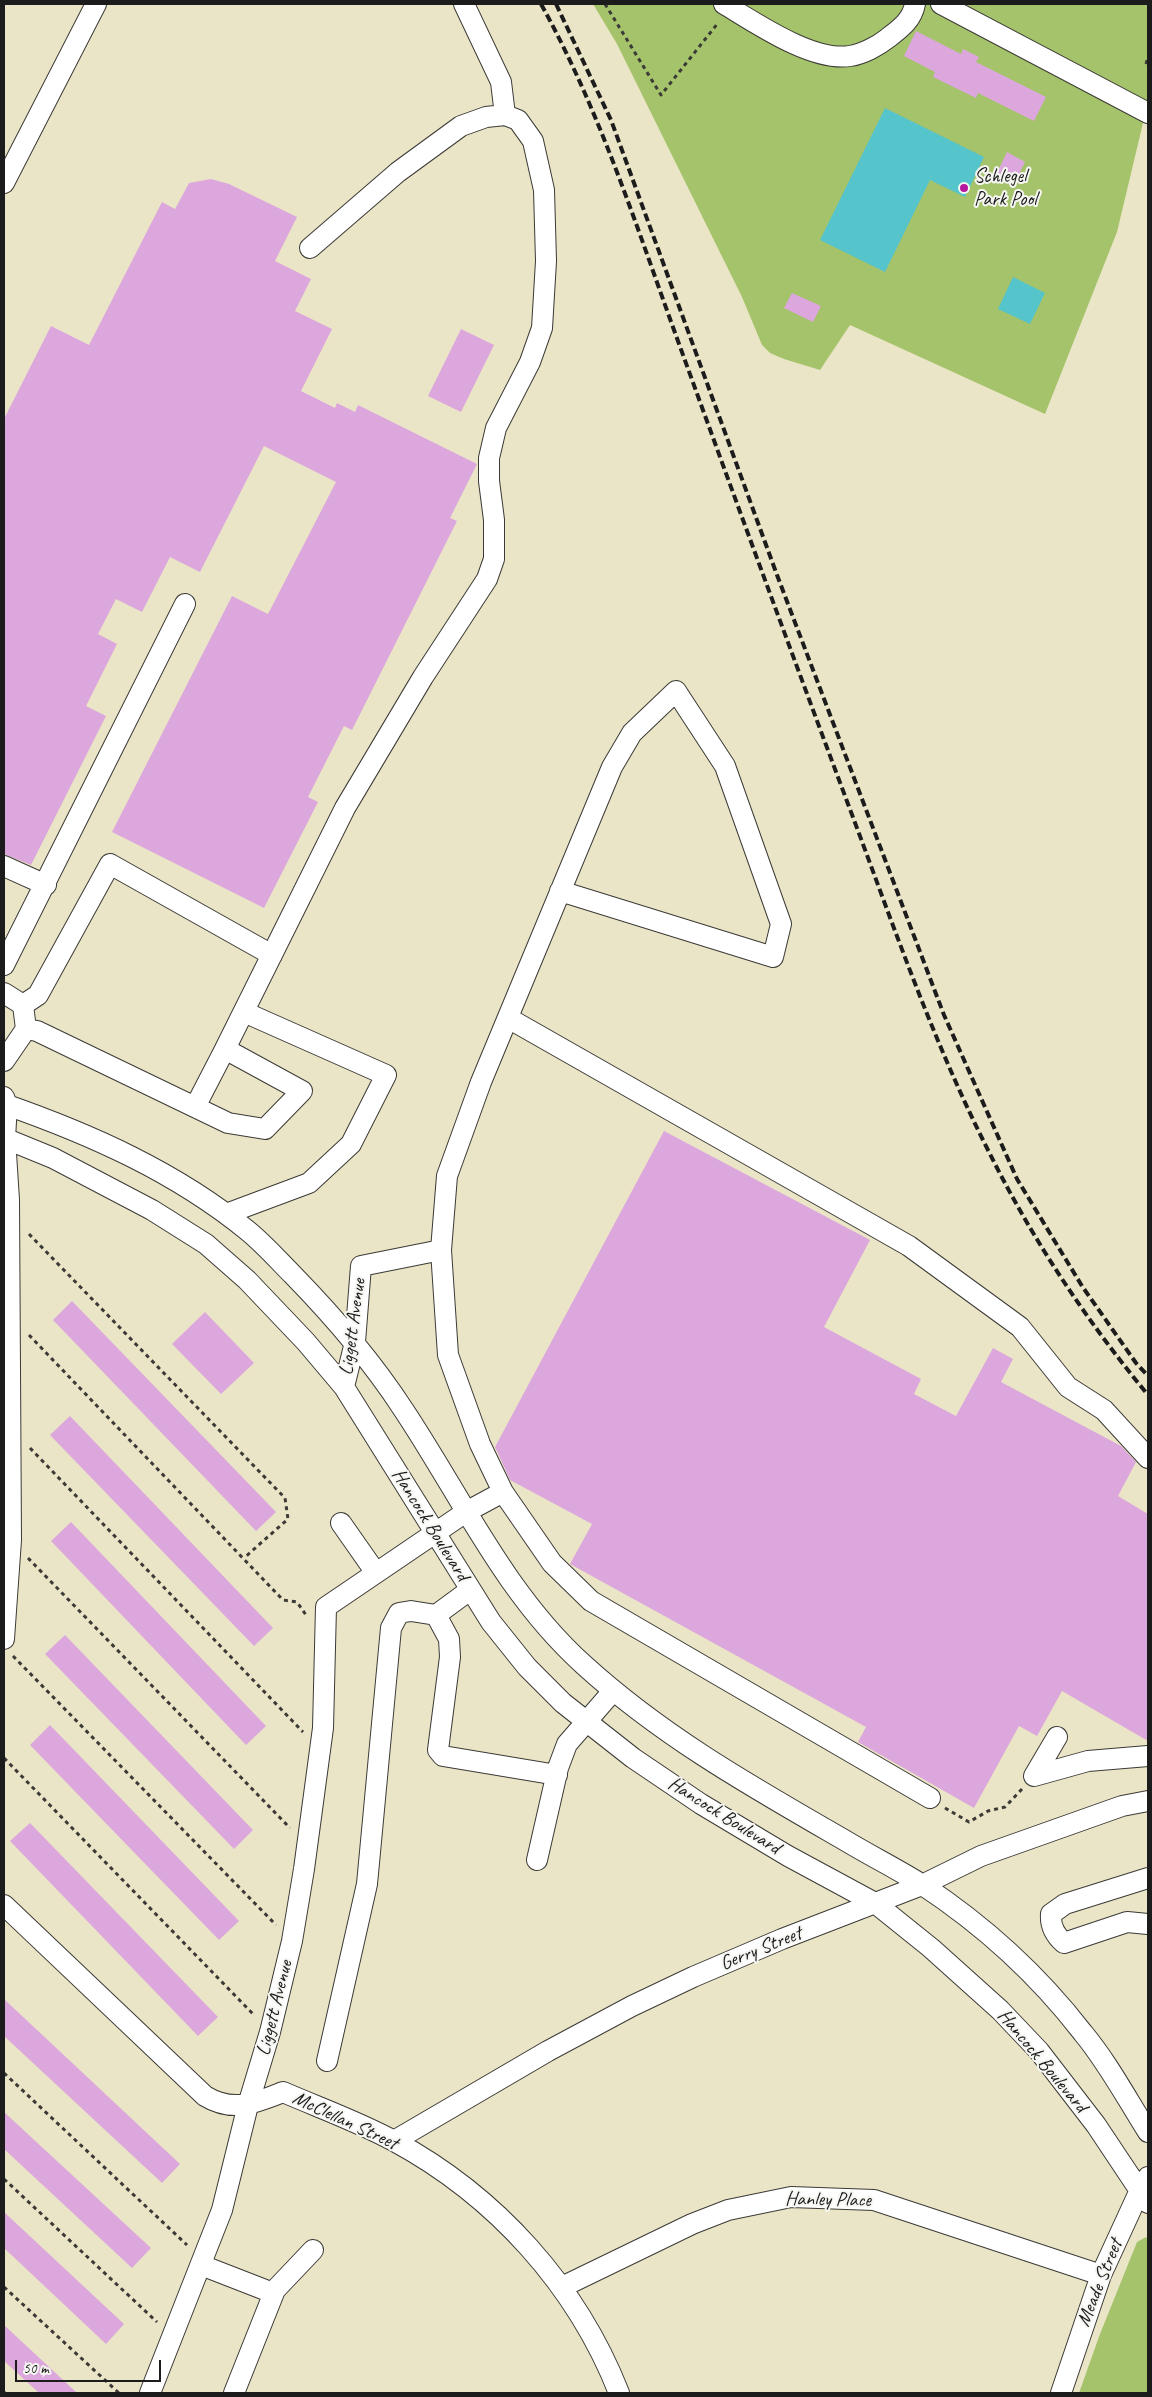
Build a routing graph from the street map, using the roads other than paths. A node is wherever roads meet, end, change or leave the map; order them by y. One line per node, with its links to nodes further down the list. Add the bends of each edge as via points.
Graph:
1 (96, 4): 8 (street)
2 (464, 4): 7 (street, via 501,82)
3 (915, 4): 5 (street, via 913,16 900,29 878,46 850,56 821,54 784,39)
4 (941, 4): 6 (street)
5 (727, 6)
6 (1142, 109)
7 (506, 115): 9 (street, via 486,117 461,126 398,172); 14 (street, via 518,120 533,141 544,190 546,262 542,328 530,362 496,428 489,458 494,559 487,579 423,677 345,808)
8 (4, 183)
9 (310, 248)
10 (185, 604): 12 (street)
11 (4, 866): 12 (street)
12 (46, 885): 15 (street)
13 (560, 891): 13 (street, via 612,767 632,733 676,691 725,766 781,924 773,957); 19 (street)
14 (272, 955): 17 (street, via 110,864 38,995); 18 (street)
15 (4, 965)
16 (4, 993): 17 (street)
17 (24, 1004): 20 (street)
18 (244, 1012): 21 (street); 26 (street, via 386,1075 351,1144 309,1183)
19 (508, 1018): 27 (street, via 447,1176); 30 (street, via 909,1246 1020,1327 1068,1387 1104,1410)
20 (32, 1030): 22 (street); 24 (street)
21 (225, 1048): 24 (street); 24 (street, via 302,1091 265,1129 228,1123)
22 (4, 1061)
23 (5, 1102): 25 (street); 26 (street, Hancock Boulevard, via 132,1156)
24 (194, 1107)
25 (4, 1138): 29 (street, Hancock Boulevard, via 102,1182 206,1244 306,1342); 38 (street, via 10,1213)
26 (226, 1214): 28 (street, Hancock Boulevard, via 276,1257)
27 (441, 1250): 28 (street, Liggett Avenue, via 361,1266); 31 (street, via 448,1355 480,1444)
28 (355, 1342): 29 (street, Liggett Avenue); 32 (street, Hancock Boulevard, via 403,1408)
29 (344, 1387): 34 (street, Hancock Boulevard)
30 (1148, 1458)
31 (503, 1492): 32 (street); 44 (street, via 552,1563 591,1601)
32 (466, 1512): 34 (street); 39 (street, Hancock Boulevard, via 505,1574 544,1623)
33 (341, 1523): 35 (street)
34 (435, 1533): 35 (street); 36 (street, Hancock Boulevard)
35 (376, 1573): 53 (street, Liggett Avenue, via 326,1607 320,1749 307,1846 292,1941)
36 (470, 1590): 37 (street); 40 (street, Hancock Boulevard, via 527,1667 562,1703)
37 (436, 1615): 43 (street, via 449,1640 450,1657 438,1750 443,1756); 52 (street, via 411,1611 399,1613 391,1628 367,1884)
38 (7, 1646)
39 (613, 1692): 40 (street); 48 (street, Hancock Boulevard, via 707,1760)
40 (587, 1722): 43 (street, via 567,1744); 49 (street, Hancock Boulevard, via 701,1804)
41 (1057, 1737): 42 (street, via 1034,1776 1088,1761)
42 (1148, 1756)
43 (557, 1775): 46 (street)
44 (930, 1798)
45 (1148, 1801): 48 (street, Gerry Street, via 1122,1806 981,1856)
46 (537, 1860)
47 (1148, 1878): 51 (street, via 1065,1904 1051,1914 1056,1937 1064,1943 1127,1922)
48 (922, 1885): 49 (street, Gerry Street); 54 (street, Hancock Boulevard, via 983,1932 1042,1985 1085,2034)
49 (875, 1903): 55 (street, Gerry Street, via 782,1939 632,2006); 56 (street, Hancock Boulevard, via 1000,2010 1039,2051)
50 (4, 1905): 53 (street, McClellan Street, via 205,2096 216,2103)
51 (1148, 1924)
52 (327, 2061)
53 (248, 2106): 55 (street, McClellan Street, via 283,2092); 58 (street, Liggett Avenue, via 222,2210)
54 (1148, 2132)
55 (394, 2141): 60 (street, McClellan Street, via 440,2170 493,2211)
56 (1145, 2190): 59 (street, Meade Street)
57 (313, 2250): 61 (street)
58 (202, 2262): 61 (street); 62 (street, Liggett Avenue)
59 (1101, 2275): 60 (street, Hanley Place, via 874,2200 808,2196 728,2210); 65 (street, Meade Street)
60 (562, 2287): 64 (street, McClellan Street, via 593,2335)
61 (273, 2293): 63 (street)
62 (150, 2393)
63 (234, 2393)
64 (619, 2393)
65 (1061, 2393)

